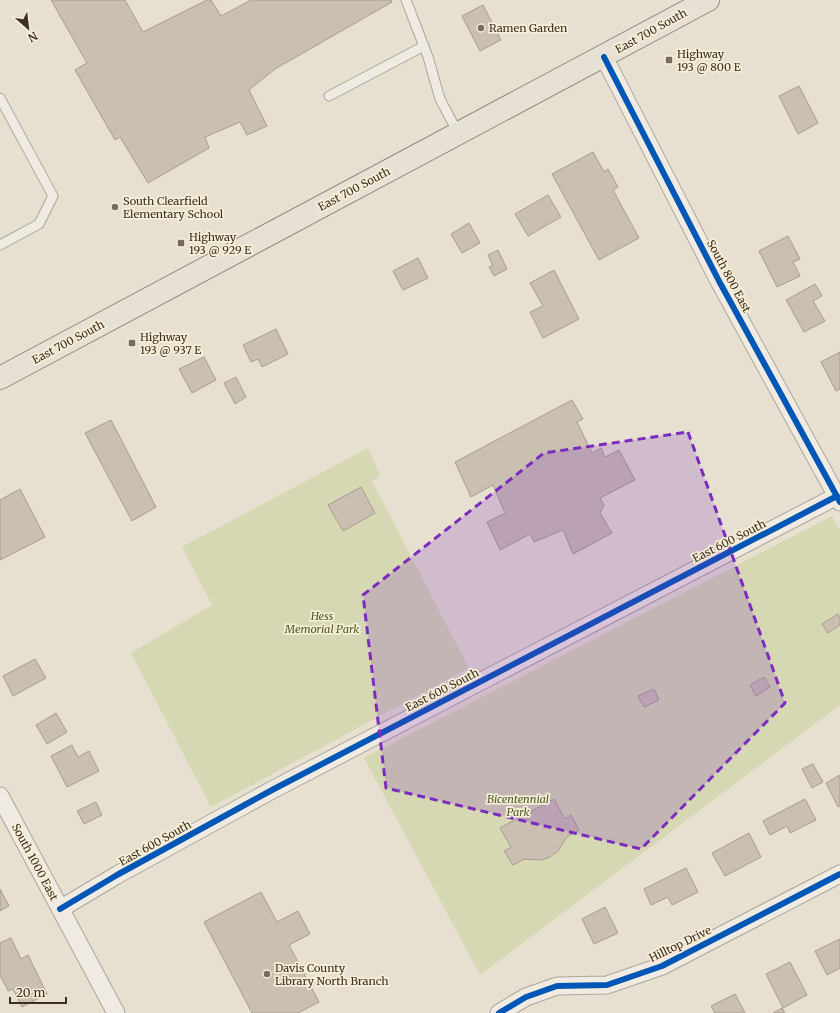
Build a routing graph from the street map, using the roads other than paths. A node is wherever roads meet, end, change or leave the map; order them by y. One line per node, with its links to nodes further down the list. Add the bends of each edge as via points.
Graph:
1 (406, 0): 3 (lane)
2 (702, 2): 4 (main road, East 700 South)
3 (424, 46): 5 (lane); 7 (lane, via 440,99)
4 (604, 57): 7 (main road, East 700 South); 10 (street, South 800 East, via 719,281)
5 (329, 96)
6 (0, 98): 8 (lane, via 53,196 39,224)
7 (458, 133): 9 (main road, East 700 South)
8 (0, 245)
9 (0, 378)
10 (838, 499): 14 (street, East 600 South, via 272,790)
11 (0, 796): 12 (street, South 1000 East)
12 (5, 816): 14 (street, South 1000 East)
13 (840, 874): 16 (street, Hilltop Drive, via 662,966 607,985 557,986 526,997)
14 (60, 909): 15 (street, South 1000 East)
15 (116, 1013)
16 (499, 1013)

